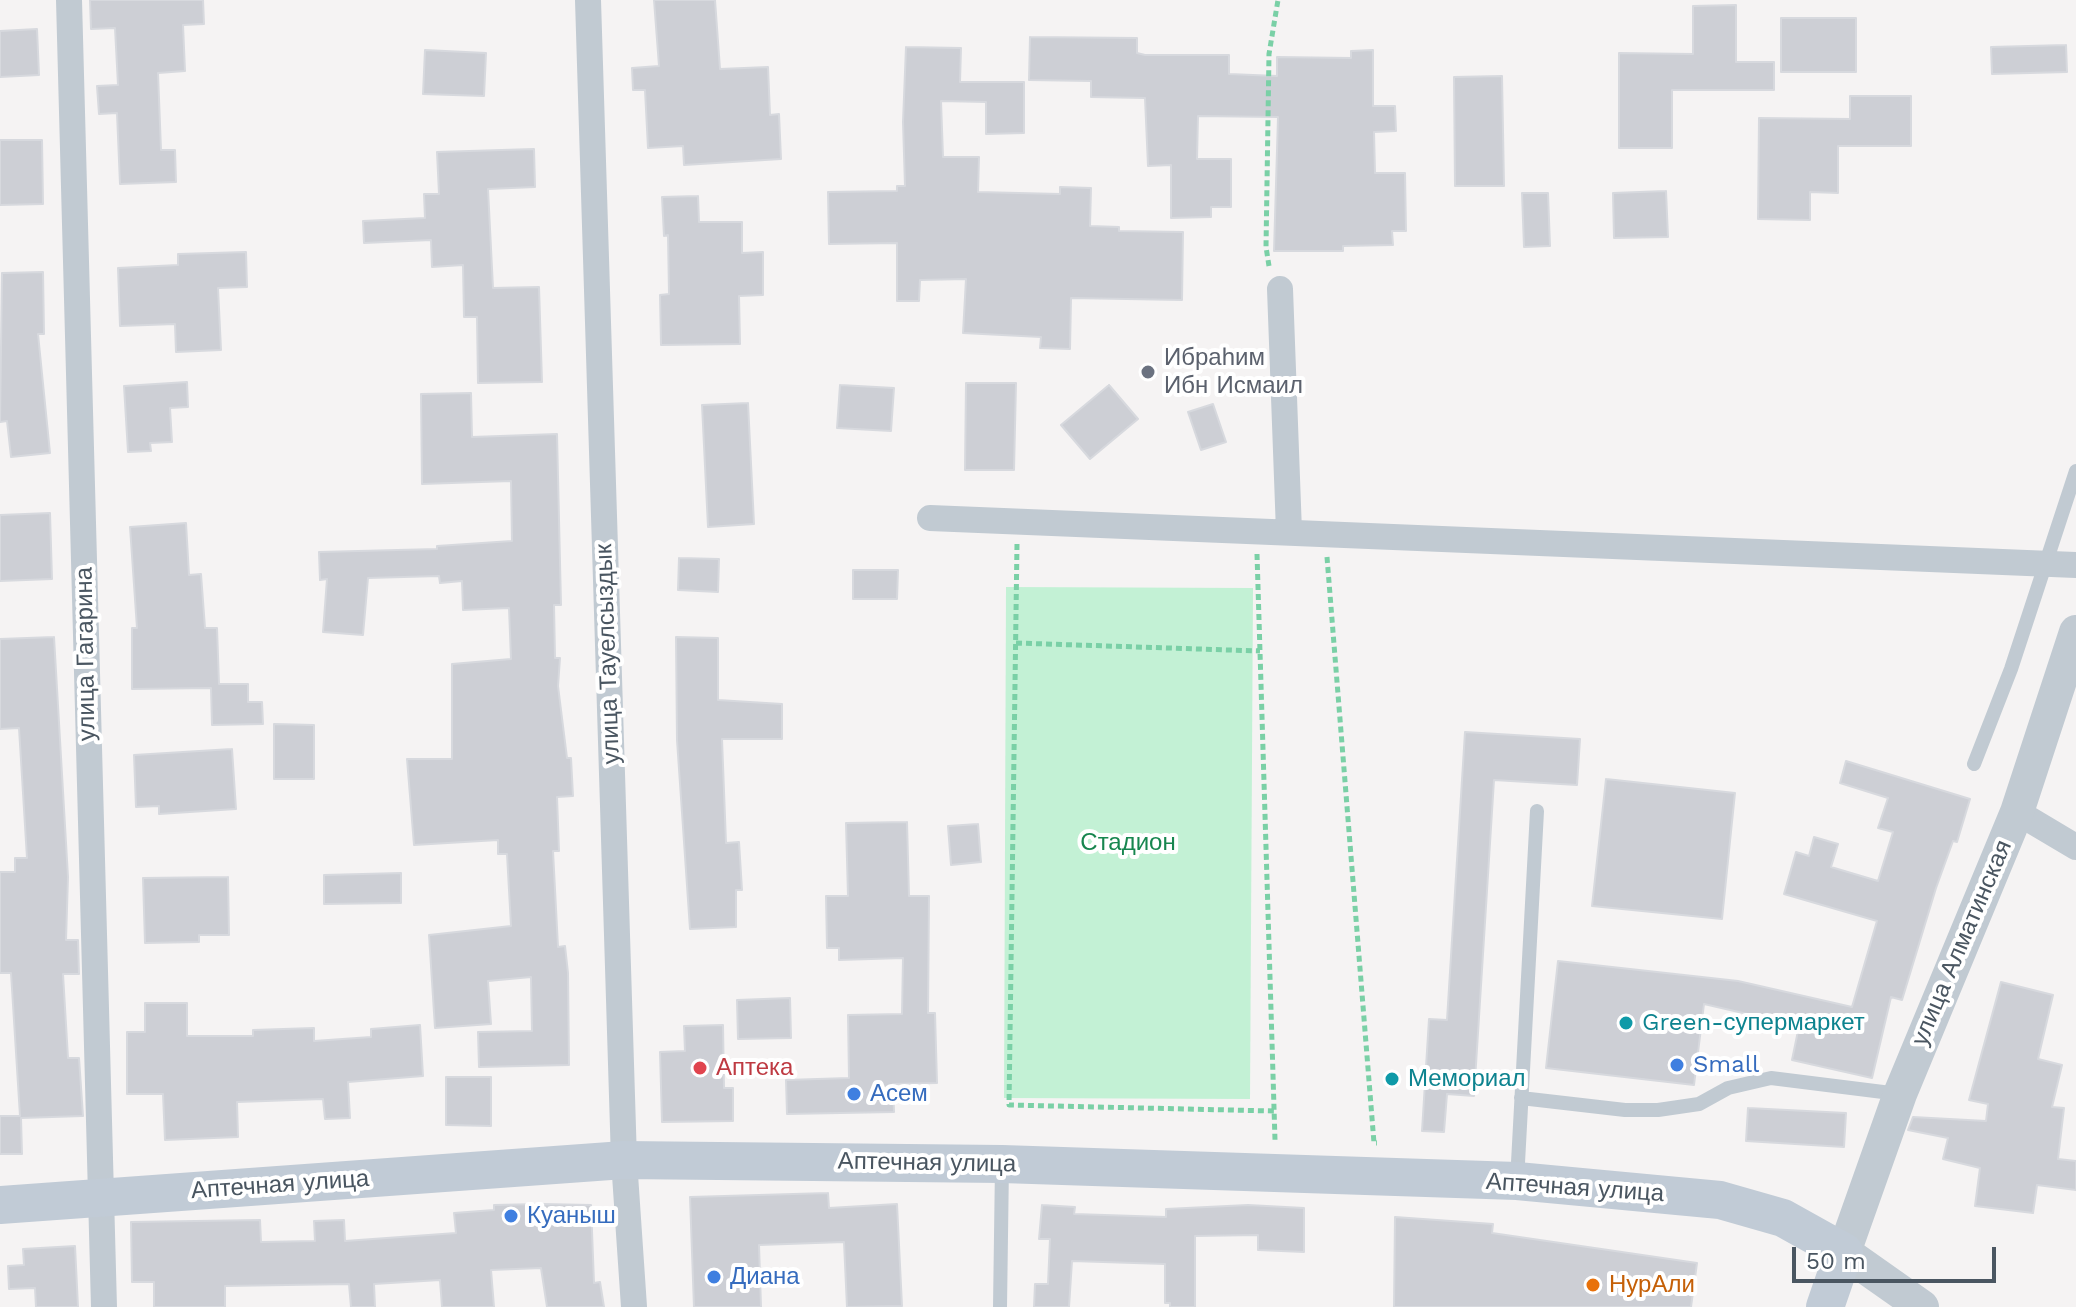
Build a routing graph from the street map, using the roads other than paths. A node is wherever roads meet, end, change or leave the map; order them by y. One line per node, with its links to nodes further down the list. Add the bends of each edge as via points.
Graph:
1 (69, 0): 19 (street, улица Гагарина)
2 (588, 0): 16 (street, улица Тауелсыздык)
3 (1280, 289): 6 (street)
4 (2076, 471): 7 (lane)
5 (930, 518): 6 (street)
6 (1289, 532): 7 (street)
7 (2044, 563): 8 (street); 10 (lane)
8 (2076, 565)
9 (2076, 632): 12 (street, улица Алматинская)
10 (1974, 764)
11 (1537, 811): 15 (lane)
12 (2017, 812): 13 (street); 14 (street, улица Алматинская)
13 (2076, 847)
14 (1900, 1094): 15 (lane, via 1771,1078 1728,1088 1699,1104 1658,1110); 21 (street, улица Алматинская)
15 (1521, 1098): 18 (lane)
16 (624, 1160): 17 (main road, Аптечная улица); 19 (main road, Аптечная улица); 23 (street, улица Тауелсыздык)
17 (1002, 1164): 18 (main road, Аптечная улица); 24 (lane)
18 (1517, 1181): 21 (main road, Аптечная улица, via 1720,1200 1783,1218)
19 (100, 1198): 20 (main road, Аптечная улица); 22 (street, улица Гагарина)
20 (0, 1205)
21 (1844, 1252): 25 (main road); 26 (street)
22 (104, 1307)
23 (634, 1307)
24 (1000, 1307)
25 (1825, 1307)
26 (1922, 1307)

